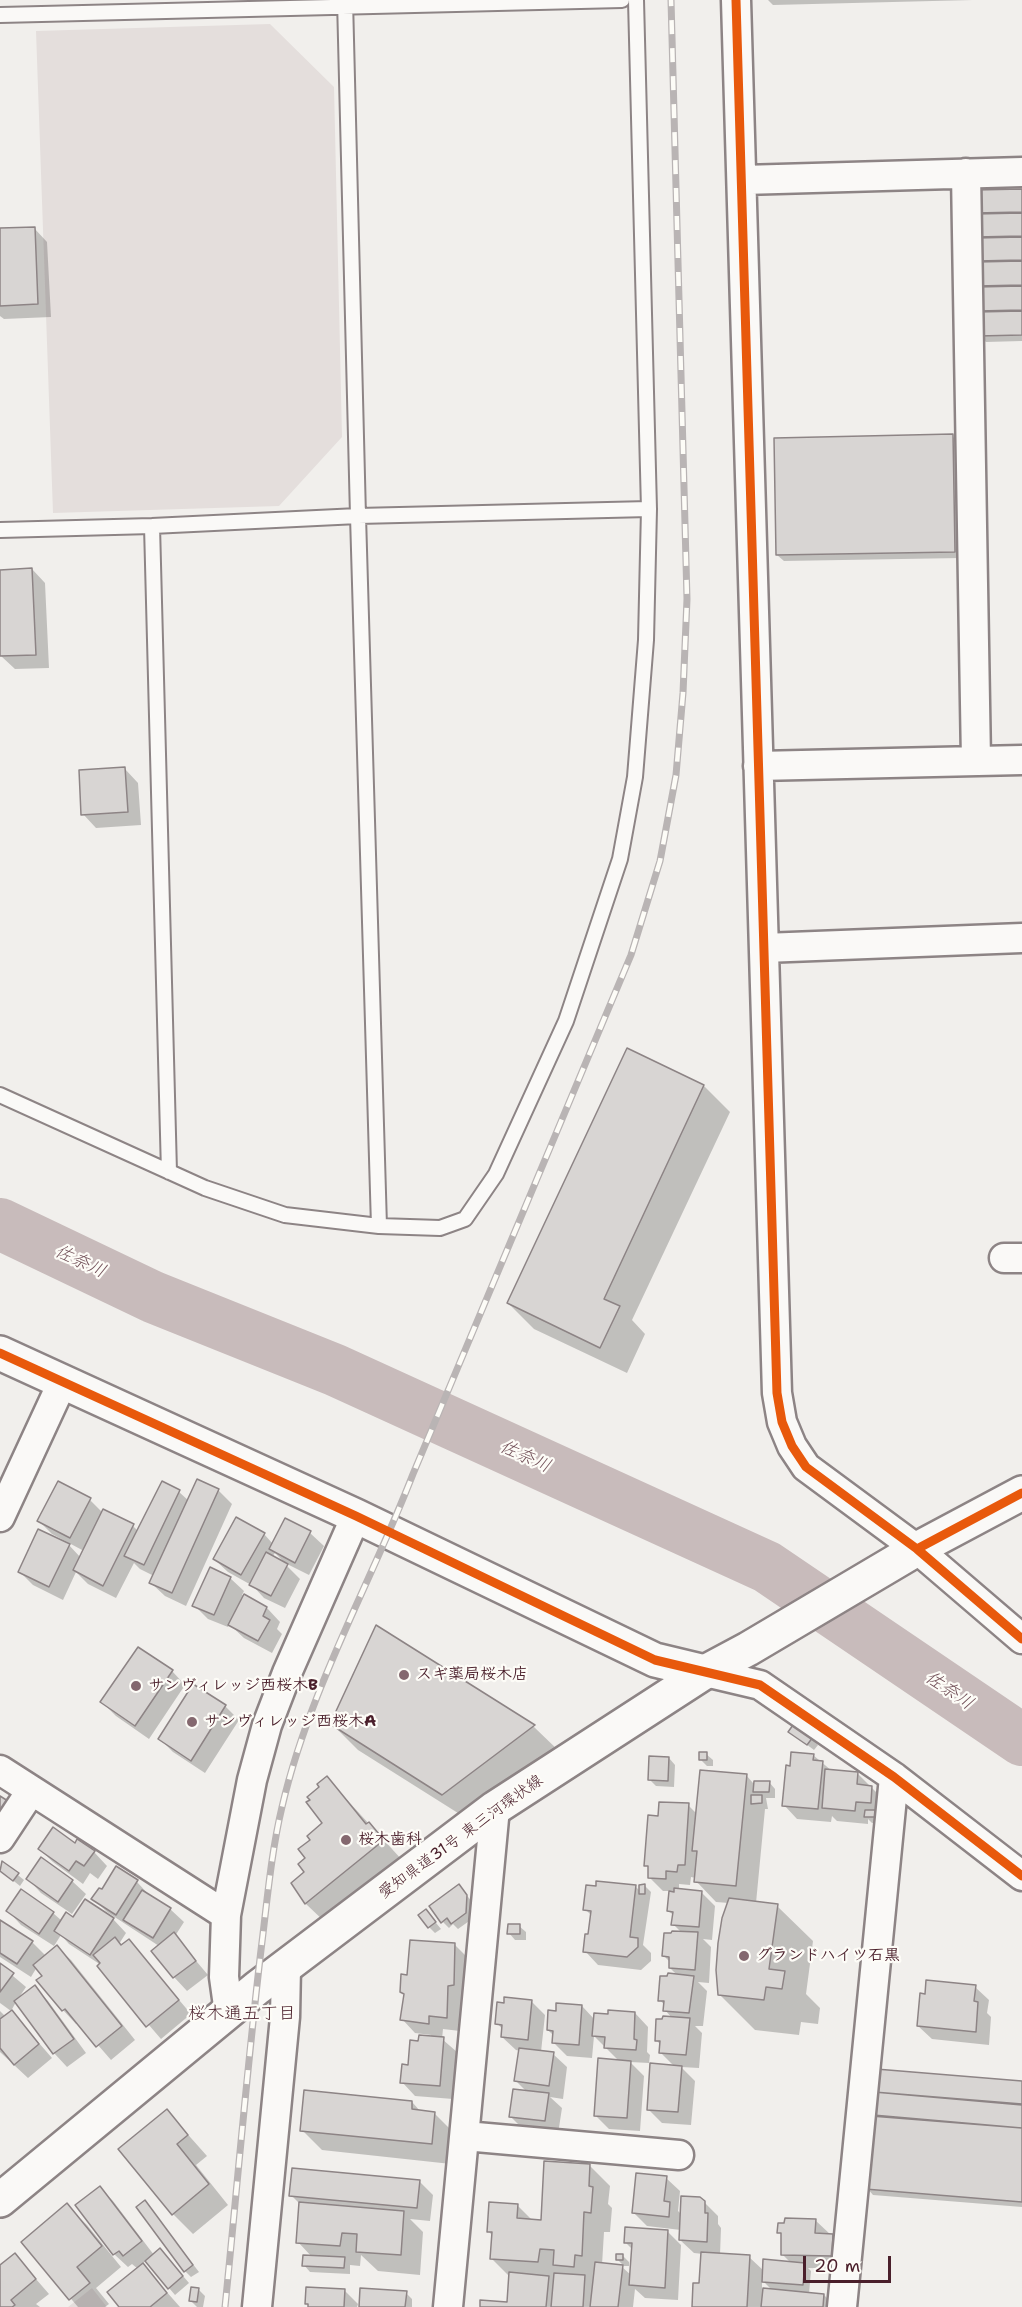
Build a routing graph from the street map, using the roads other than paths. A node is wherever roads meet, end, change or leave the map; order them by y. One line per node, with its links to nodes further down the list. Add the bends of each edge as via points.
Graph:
1 (622, 0): 4 (lane)
2 (636, 0): 10 (lane)
3 (736, 0): 9 (street)
4 (346, 3): 5 (lane); 11 (lane)
5 (53, 7): 6 (lane)
6 (0, 15)
7 (1022, 172): 8 (street)
8 (966, 173): 9 (street); 15 (street)
9 (743, 180): 16 (street)
10 (649, 509): 11 (lane); 21 (lane, via 646,640 635,777 620,859 566,1021 496,1174 465,1219 440,1228)
11 (357, 516): 12 (lane); 21 (lane)
12 (152, 526): 13 (lane); 20 (lane)
13 (0, 530)
14 (1022, 760): 15 (street)
15 (976, 761): 16 (street)
16 (758, 766): 18 (street)
17 (1022, 938): 18 (street)
18 (764, 948): 27 (street, via 777,1393 782,1422 807,1467)
19 (0, 1095): 20 (lane)
20 (169, 1172): 21 (lane, via 285,1215)
21 (379, 1226)
22 (0, 1353): 23 (main road)
23 (63, 1381): 25 (main road); 26 (street)
24 (1022, 1493): 27 (main road, 愛知県道31号 東三河環状線)
25 (356, 1516): 29 (main road, via 655,1660); 36 (street, via 267,1725 238,1842)
26 (0, 1517)
27 (918, 1549): 28 (street); 29 (main road, 愛知県道31号 東三河環状線)
28 (1022, 1639)
29 (705, 1672): 31 (street, via 760,1684); 33 (main road, 愛知県道31号 東三河環状線)
30 (0, 1770): 32 (street)
31 (894, 1777): 35 (street); 44 (street)
32 (31, 1791): 34 (street); 36 (street)
33 (495, 1808): 37 (main road, 愛知県道31号 東三河環状線); 39 (street)
34 (0, 1838)
35 (1022, 1876)
36 (226, 1915): 38 (street, via 224,1977)
37 (286, 1967): 38 (main road, 愛知県道31号 東三河環状線); 42 (street, via 285,2017)
38 (229, 2013): 41 (main road, 愛知県道31号 東三河環状線)
39 (465, 2136): 40 (street); 43 (street)
40 (679, 2155)
41 (0, 2200)
42 (257, 2307)
43 (448, 2307)
44 (842, 2307)

